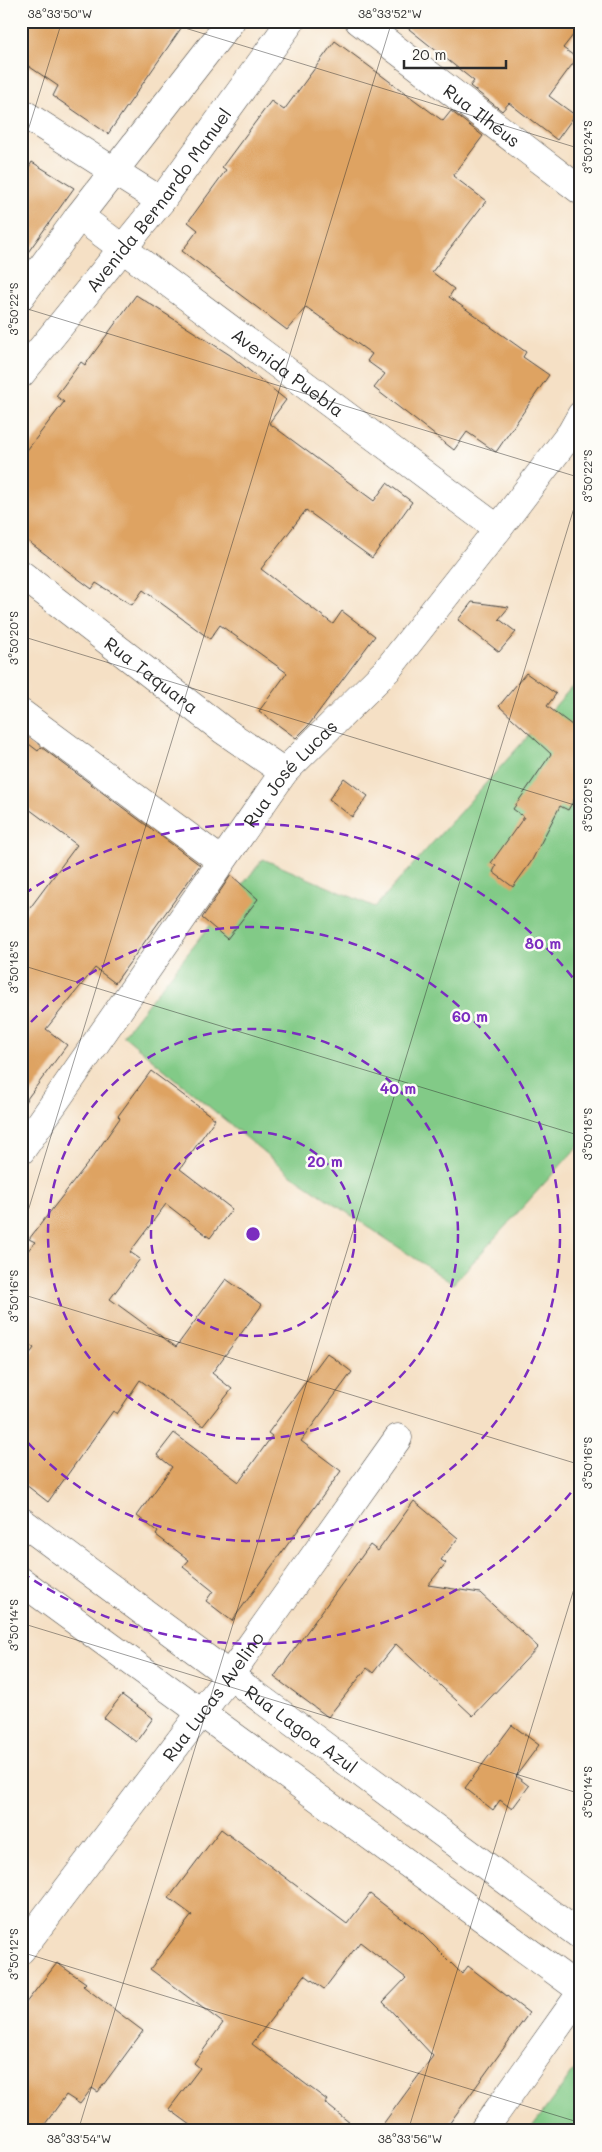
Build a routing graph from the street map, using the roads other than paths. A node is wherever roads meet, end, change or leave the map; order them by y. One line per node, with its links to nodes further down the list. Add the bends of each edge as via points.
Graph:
1 (231, 21): 5 (street)
2 (291, 21): 7 (street, Avenida Bernardo Manuel)
3 (359, 21): 6 (street, Rua Ilhéus)
4 (21, 112): 5 (street)
5 (114, 171): 7 (street); 8 (street)
6 (578, 180)
7 (161, 201): 9 (street, Avenida Bernardo Manuel)
8 (79, 216): 9 (street, Avenida Puebla); 10 (street)
9 (123, 248): 11 (street, Avenida Bernardo Manuel); 13 (street, Avenida Puebla)
10 (21, 296)
11 (21, 374)
12 (581, 415): 13 (street, Rua José Lucas, via 571,433)
13 (498, 528): 16 (street, Rua José Lucas, via 387,670)
14 (21, 574): 16 (street, Rua Taquara, via 223,730)
15 (21, 713): 17 (street)
16 (284, 772): 17 (street, Rua José Lucas)
17 (220, 860): 18 (street, Rua José Lucas)
18 (21, 1151)
19 (398, 1438): 22 (street, Rua Lucas Avelino)
20 (21, 1521): 22 (street, Rua Lagoa Azul)
21 (21, 1581): 23 (street)
22 (229, 1676): 23 (street, Rua Lucas Avelino); 24 (street, Rua Lagoa Azul)
23 (201, 1714): 25 (street, Rua Lucas Avelino); 26 (street)
24 (581, 1936)
25 (21, 1950)
26 (581, 1991): 27 (street)
27 (482, 2131)

